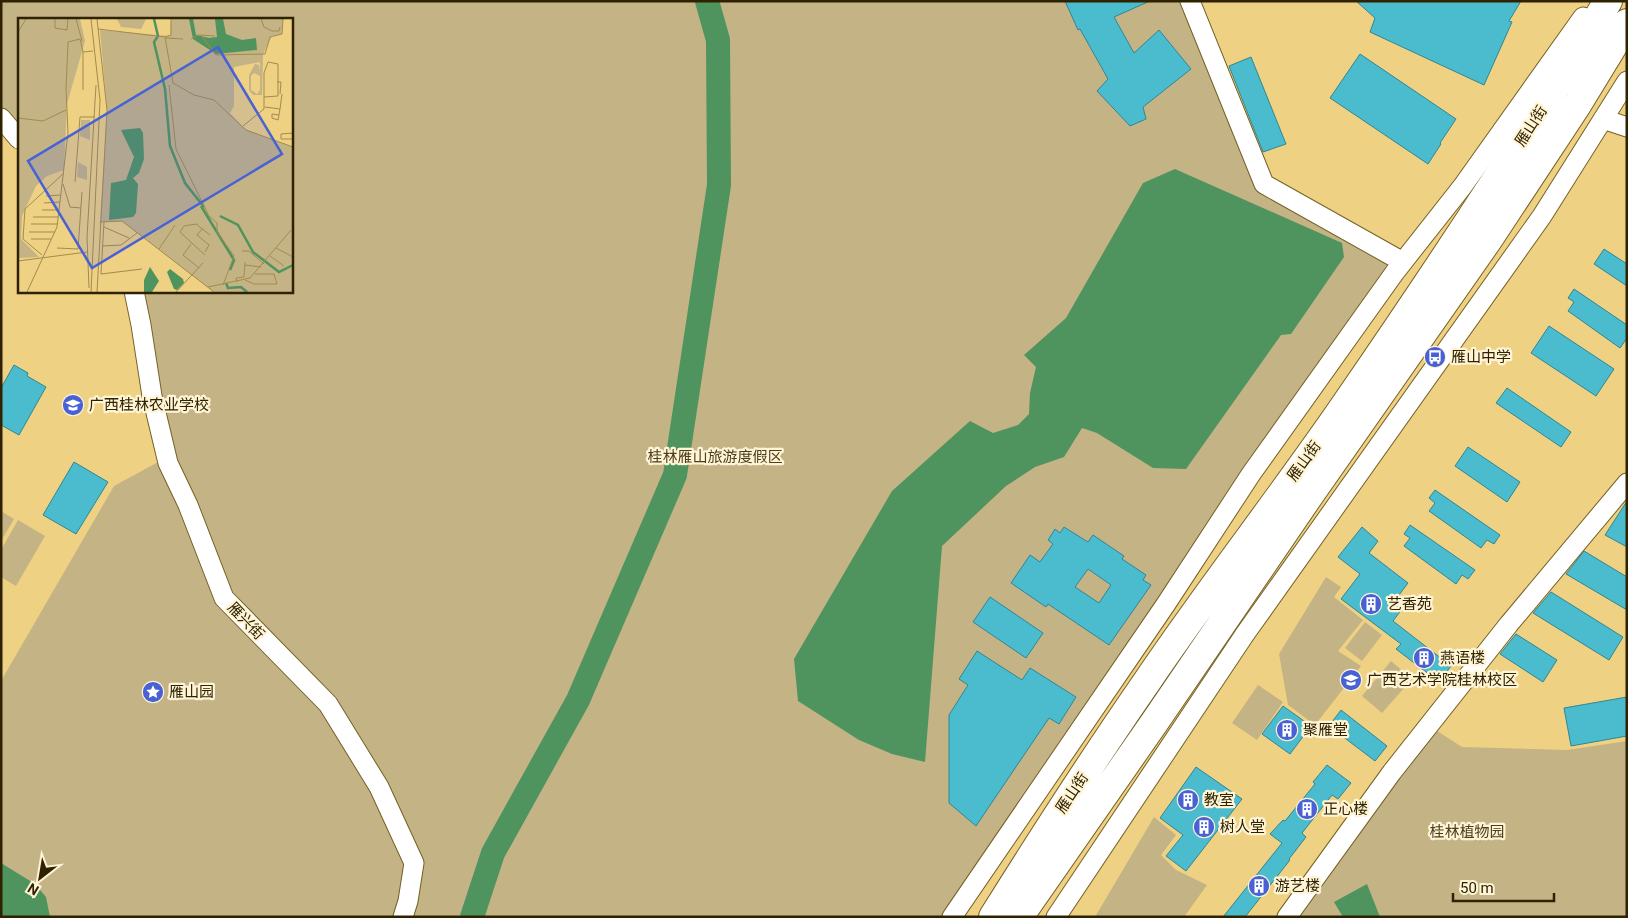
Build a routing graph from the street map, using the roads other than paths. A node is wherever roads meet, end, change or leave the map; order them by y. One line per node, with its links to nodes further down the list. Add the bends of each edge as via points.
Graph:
1 (1190, 1): 10 (street, via 1264,184)
2 (1593, 1): 10 (street, via 1475,168)
3 (1608, 1): 15 (highway, 雁山街, via 1542,111 1431,278 1148,679)
4 (1627, 23): 16 (highway, 雁山街, via 1488,240)
5 (1627, 81): 7 (street)
6 (1, 118): 9 (street)
7 (1603, 119): 8 (street); 17 (street, via 1542,216 1245,634)
8 (1627, 127)
9 (18, 138)
10 (1403, 262): 14 (street, via 1251,474)
11 (134, 292): 13 (street, 雁兴街, via 152,396 168,463 224,598 328,704 379,787 414,863)
12 (1627, 483): 18 (street, via 1509,624 1392,772)
13 (403, 917)
14 (952, 917)
15 (993, 917)
16 (1019, 917)
17 (1056, 917)
18 (1287, 917)

